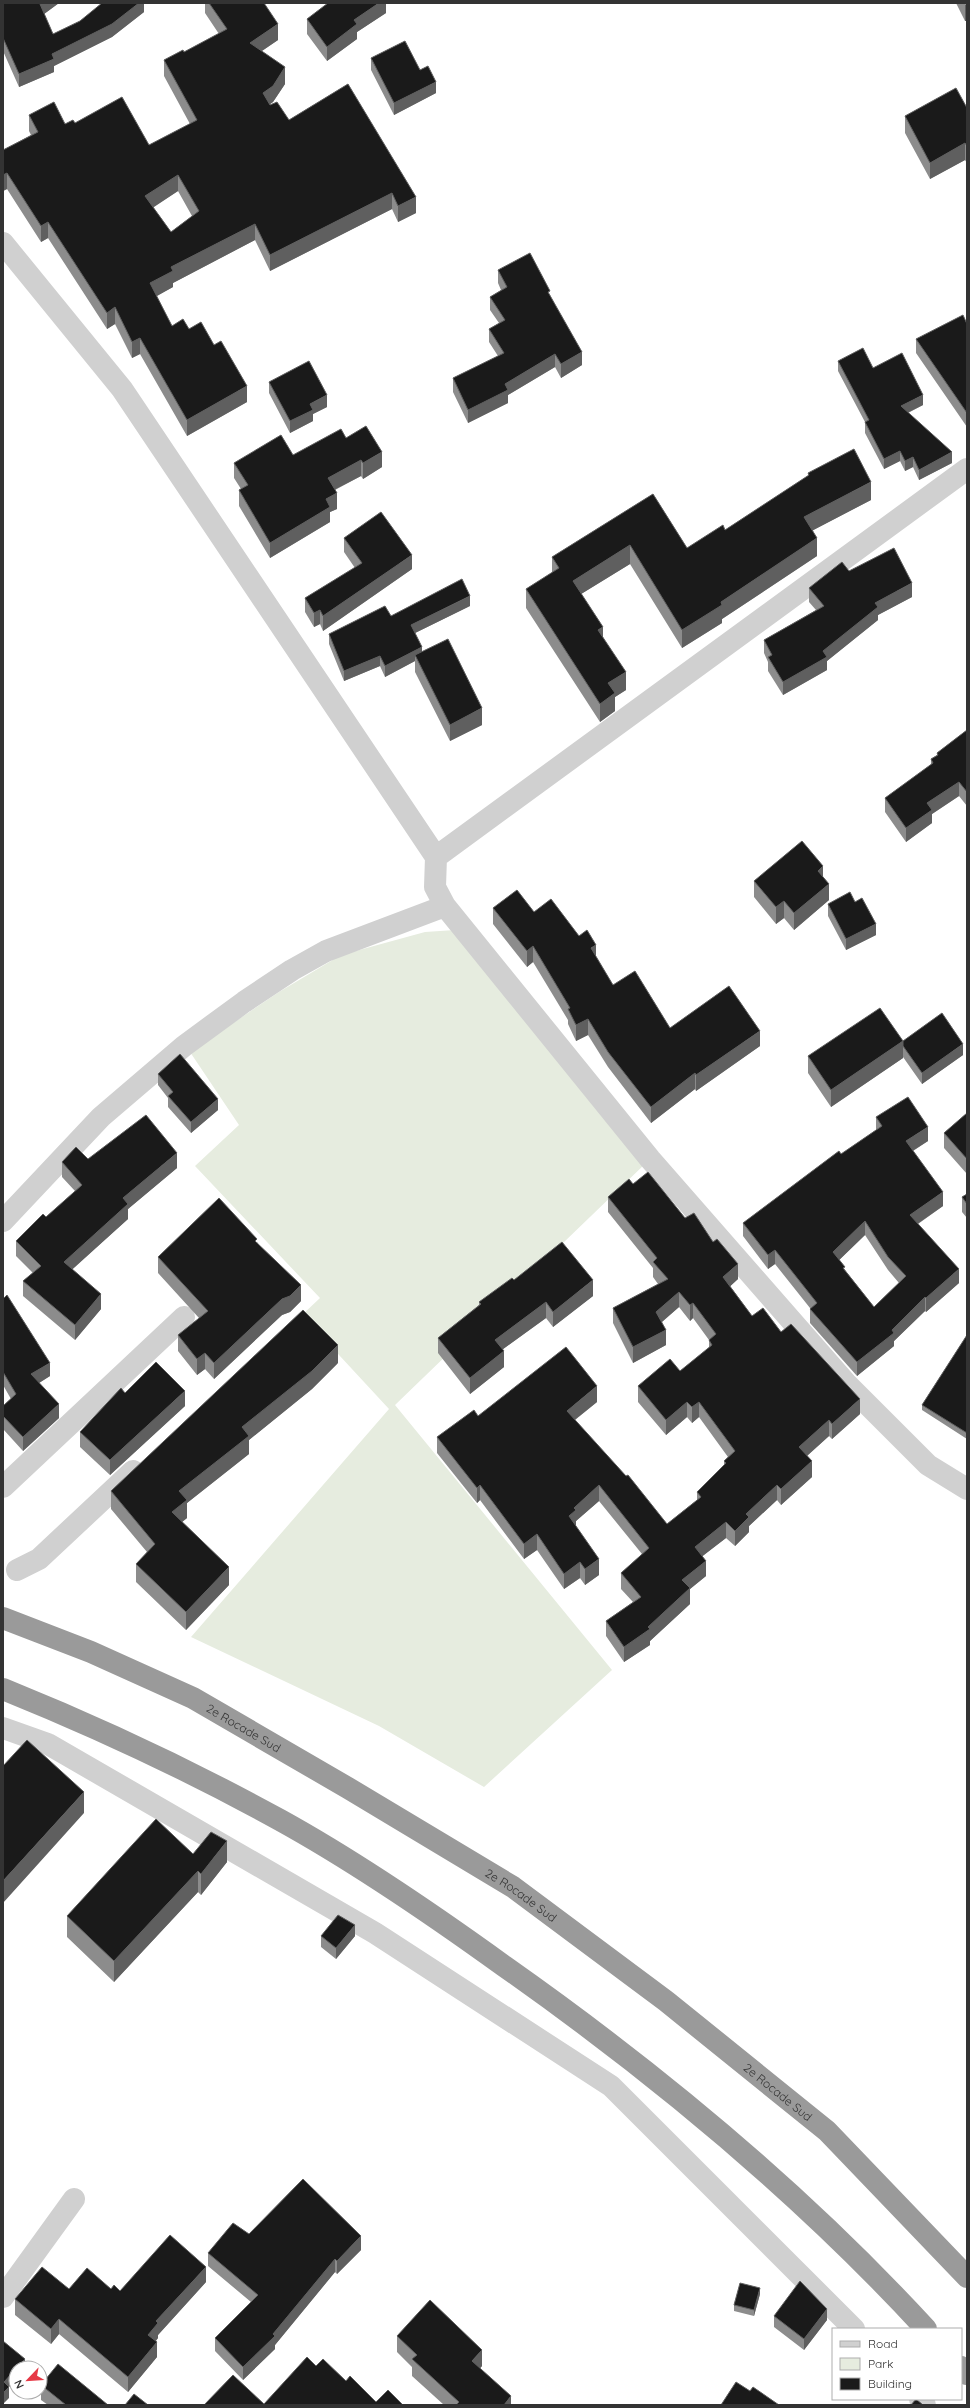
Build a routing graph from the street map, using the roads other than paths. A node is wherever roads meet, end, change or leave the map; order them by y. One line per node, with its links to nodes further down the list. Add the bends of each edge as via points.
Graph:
1 (3, 243): 3 (street, via 122,388)
2 (967, 469): 3 (street)
3 (436, 857): 4 (street, via 435,887)
4 (445, 906): 5 (street, via 436,907 326,951 244,1002 184,1046 102,1117); 9 (street, via 650,1159 846,1383 928,1465)
5 (3, 1221)
6 (184, 1317): 8 (street)
7 (148, 1458): 10 (street, via 39,1559)
8 (3, 1487)
9 (967, 1489)
10 (17, 1570)
11 (3, 1618): 15 (highway, 2e Rocade Sud, via 91,1652 193,1698 513,1887 666,2001 827,2131)
12 (3, 1688): 18 (highway, via 162,1760 280,1820 371,1874 466,1938 651,2075 747,2155 830,2230)
13 (3, 1728): 17 (street, via 48,1744 375,1933 611,2086)
14 (74, 2199): 16 (street)
15 (967, 2277)
16 (3, 2297)
17 (853, 2328)
18 (925, 2328)

